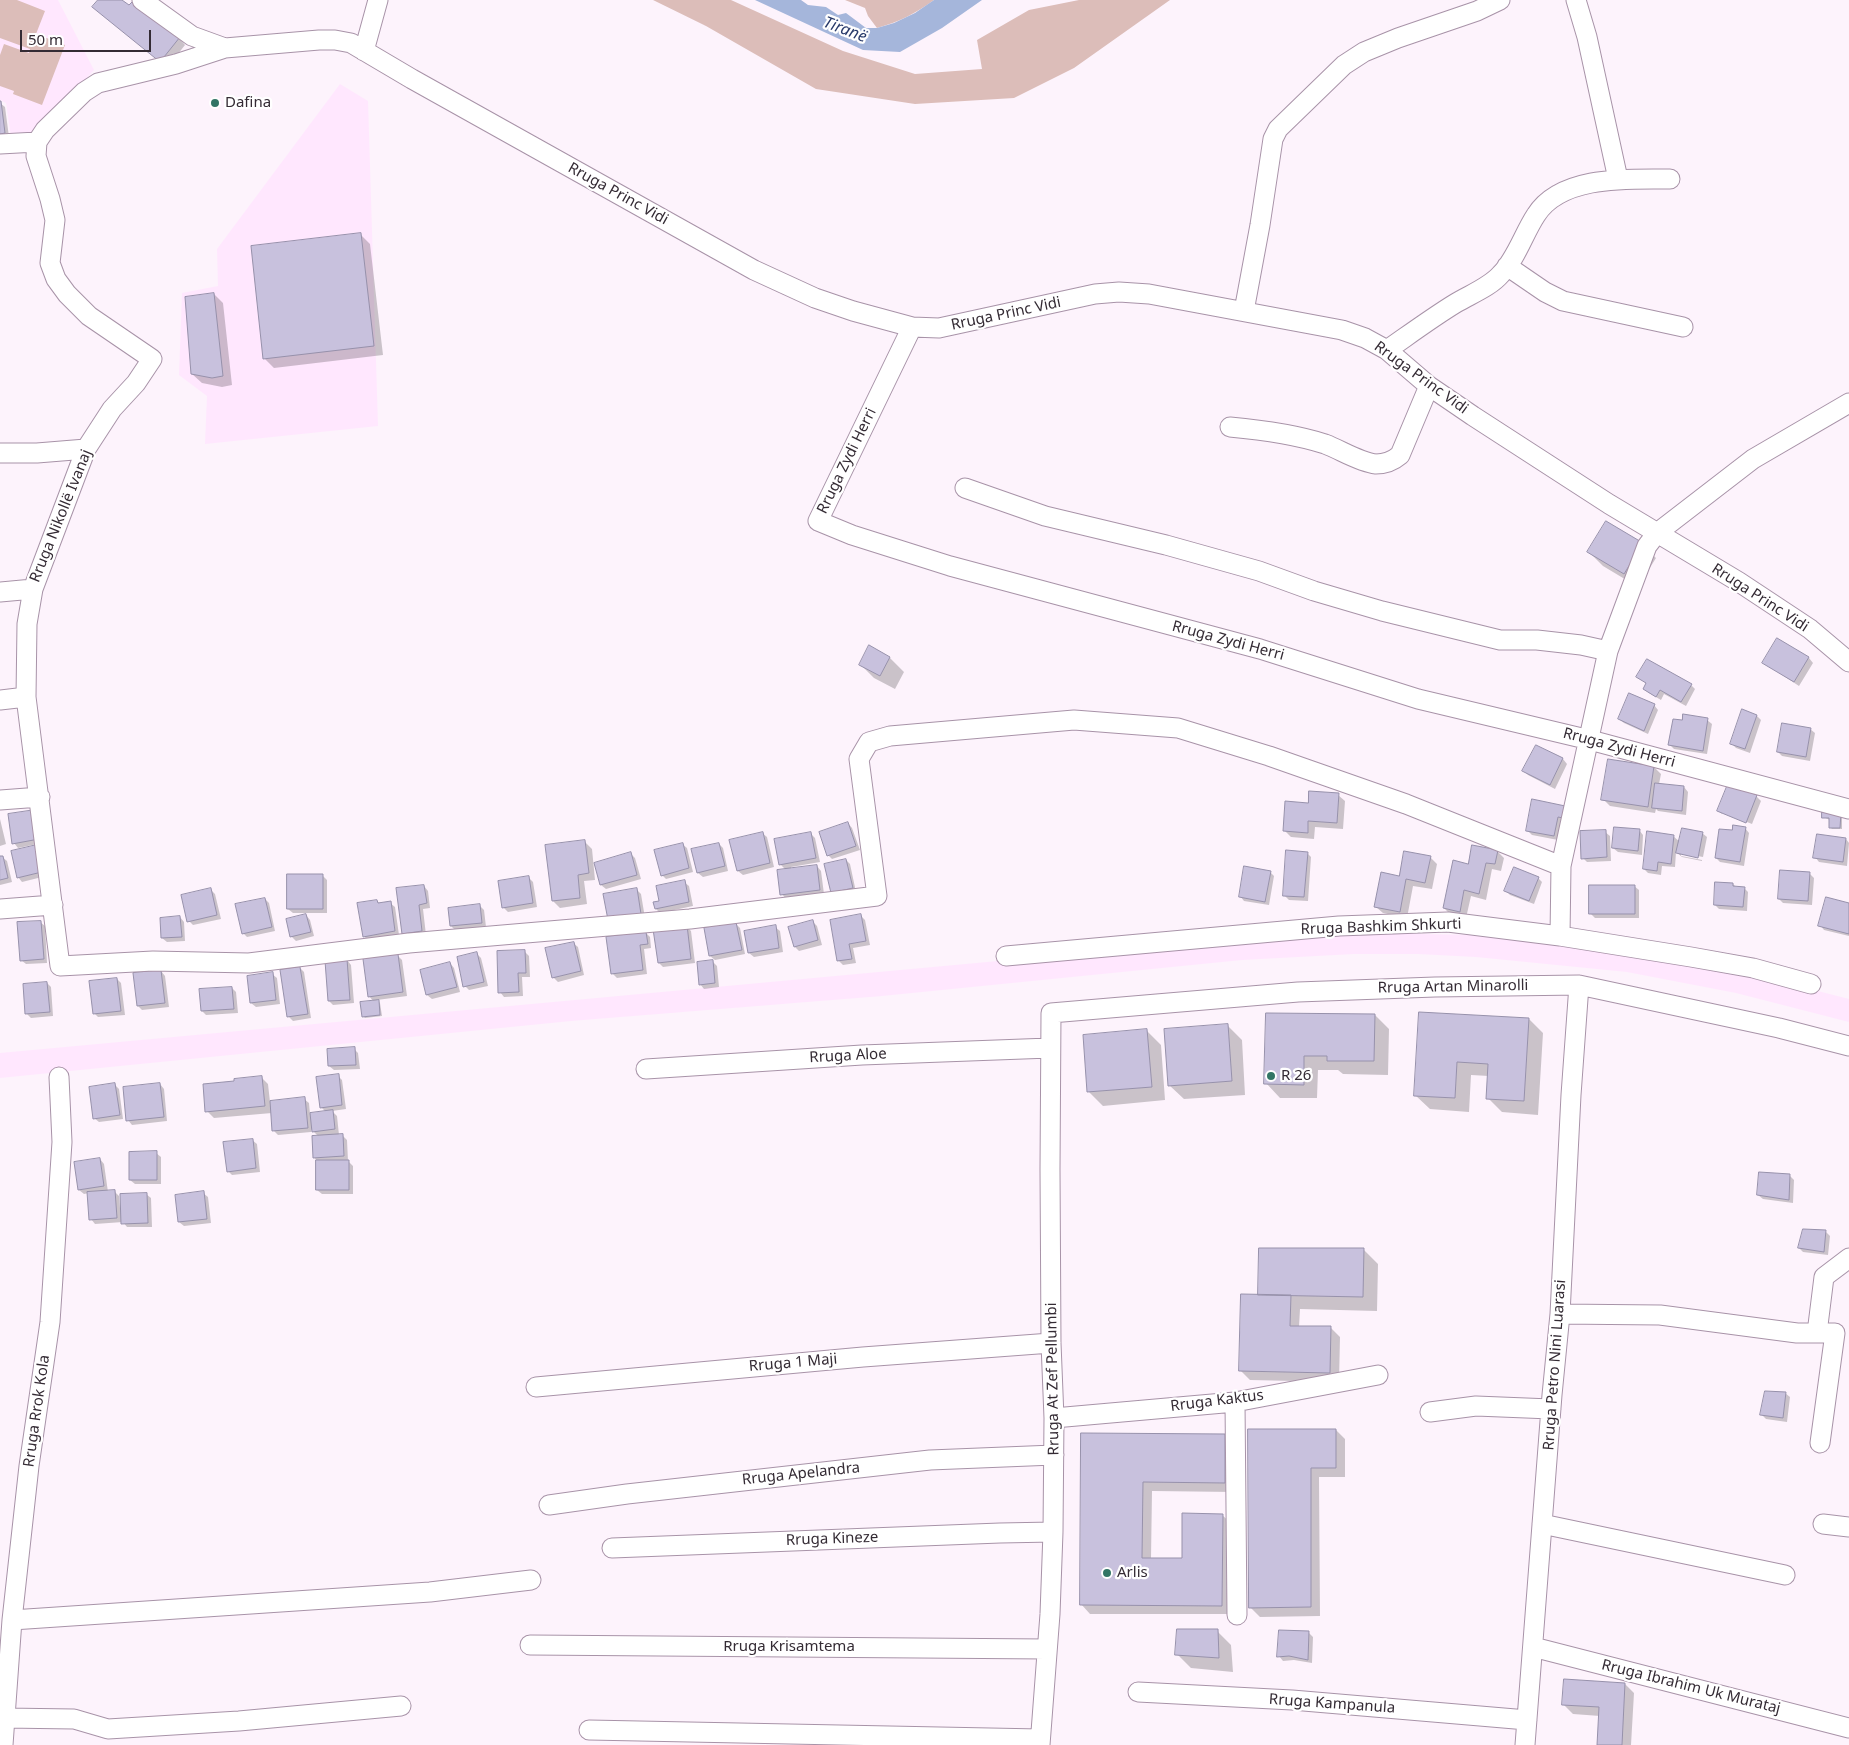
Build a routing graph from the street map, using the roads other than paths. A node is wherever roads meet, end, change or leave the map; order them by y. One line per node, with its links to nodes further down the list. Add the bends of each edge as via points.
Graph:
1 (142, 0): 5 (street, Rruga Princ Vidi, via 192,36)
2 (378, 0): 6 (street)
3 (1500, 0): 12 (street, via 1364,52 1344,65 1278,129 1273,139)
4 (1576, 0): 9 (street)
5 (225, 48): 6 (street, Rruga Princ Vidi, via 335,40 351,43); 7 (street, via 98,83 77,98 45,130)
6 (364, 51): 14 (street, Rruga Princ Vidi, via 754,270 853,312)
7 (38, 142): 8 (street); 19 (street, Rruga Nikollë Ivanaj, via 36,156 55,220 50,263 56,279 89,316 152,359 112,409)
8 (0, 144)
9 (1618, 179): 10 (street); 11 (street, via 1587,184 1548,200)
10 (1670, 179)
11 (1507, 266): 13 (street, via 1563,301); 15 (street, via 1487,285 1430,319)
12 (1244, 311): 14 (street, Rruga Princ Vidi, via 1149,294 1119,292 1095,294 939,328); 15 (street, Rruga Princ Vidi, via 1342,330)
13 (1684, 327)
14 (912, 328): 29 (street, Rruga Zydi Herri, via 818,521 950,566 1260,649 1418,699)
15 (1387, 350): 16 (street, Rruga Princ Vidi)
16 (1430, 386): 18 (street, via 1400,454 1393,461 1382,464 1326,444 1274,431); 22 (street, Rruga Princ Vidi)
17 (1849, 403): 22 (street, via 1753,459)
18 (1230, 427)
19 (86, 449): 20 (street); 23 (street, Rruga Nikollë Ivanaj)
20 (0, 453)
21 (965, 488): 25 (street, via 1046,516 1259,571 1382,611 1500,640 1581,644)
22 (1657, 533): 25 (street, via 1647,546); 26 (street, Rruga Princ Vidi, via 1810,629)
23 (32, 589): 24 (street); 27 (street, Rruga Nikollë Ivanaj, via 27,624)
24 (0, 592)
25 (1608, 651): 29 (street)
26 (1849, 662)
27 (26, 697): 28 (street); 30 (street, Rruga Nikollë Ivanaj)
28 (0, 700)
29 (1590, 740): 32 (street, Rruga Zydi Herri); 33 (street)
30 (40, 797): 31 (street); 34 (street, Rruga Nikollë Ivanaj)
31 (0, 800)
32 (1849, 810)
33 (1561, 866): 34 (street, Rruga Nikollë Ivanaj, via 1406,804 1178,728 1074,720 890,736 869,742 858,759 877,896 690,919 409,943 249,962 153,961 60,966); 36 (street)
34 (53, 905): 35 (street)
35 (0, 909)
36 (1560, 936): 37 (street, Rruga Bashkim Shkurti, via 1448,922 1359,925); 38 (street, Rruga Bashkim Shkurti, via 1753,968)
37 (1006, 956)
38 (1811, 984)
39 (1579, 985): 40 (street, Rruga Artan Minarolli, via 1298,992); 41 (street, Rruga Artan Minarolli); 46 (street, Rruga Petro Nini Luarasi)
40 (1051, 1013): 42 (street, Rruga At Zef Pellumbi)
41 (1849, 1046)
42 (1050, 1048): 43 (street, Rruga Aloe, via 862,1055); 48 (street, Rruga At Zef Pellumbi)
43 (646, 1069)
44 (60, 1077): 66 (street, Rruga Rrok Kola, via 62,1142 50,1322 29,1466)
45 (1849, 1258): 47 (street, via 1824,1277)
46 (1560, 1314): 47 (street, via 1660,1315); 52 (street, Rruga Petro Nini Luarasi)
47 (1817, 1333): 55 (street, via 1836,1333)
48 (1051, 1343): 50 (street, Rruga 1 Maji); 54 (street, Rruga At Zef Pellumbi)
49 (1378, 1375): 51 (street, Rruga Kaktus)
50 (536, 1387)
51 (1236, 1402): 54 (street, Rruga Kaktus); 65 (street)
52 (1551, 1409): 53 (street, via 1476,1406); 58 (street, Rruga Petro Nini Luarasi)
53 (1430, 1412)
54 (1054, 1418): 56 (street, Rruga At Zef Pellumbi)
55 (1820, 1443)
56 (1054, 1455): 57 (street, Rruga Apelandra, via 930,1460); 61 (street, Rruga At Zef Pellumbi)
57 (549, 1505)
58 (1542, 1524): 63 (street); 68 (street, Rruga Petro Nini Luarasi)
59 (1823, 1524): 60 (street)
60 (1849, 1527)
61 (1053, 1532): 62 (street, Rruga Kineze); 69 (street, Rruga At Zef Pellumbi)
62 (612, 1548)
63 (1786, 1575)
64 (531, 1580): 66 (street, via 430,1592)
65 (1237, 1615)
66 (12, 1620): 72 (street, Rruga Rrok Kola)
67 (530, 1645): 69 (street, Rruga Krisamtema)
68 (1533, 1646): 73 (street, Rruga Petro Nini Luarasi); 74 (street, Rruga Ibrahim Uk Murataj)
69 (1047, 1649): 76 (street, Rruga At Zef Pellumbi)
70 (1138, 1692): 73 (street, Rruga Kampanula, via 1292,1700)
71 (401, 1706): 72 (street, via 239,1722 108,1729 74,1720)
72 (5, 1718): 77 (street, Rruga Rrok Kola)
73 (1527, 1720): 78 (street, Rruga Petro Nini Luarasi)
74 (1849, 1728)
75 (589, 1730): 76 (street)
76 (1040, 1742)
77 (3, 1745)
78 (1525, 1745)

